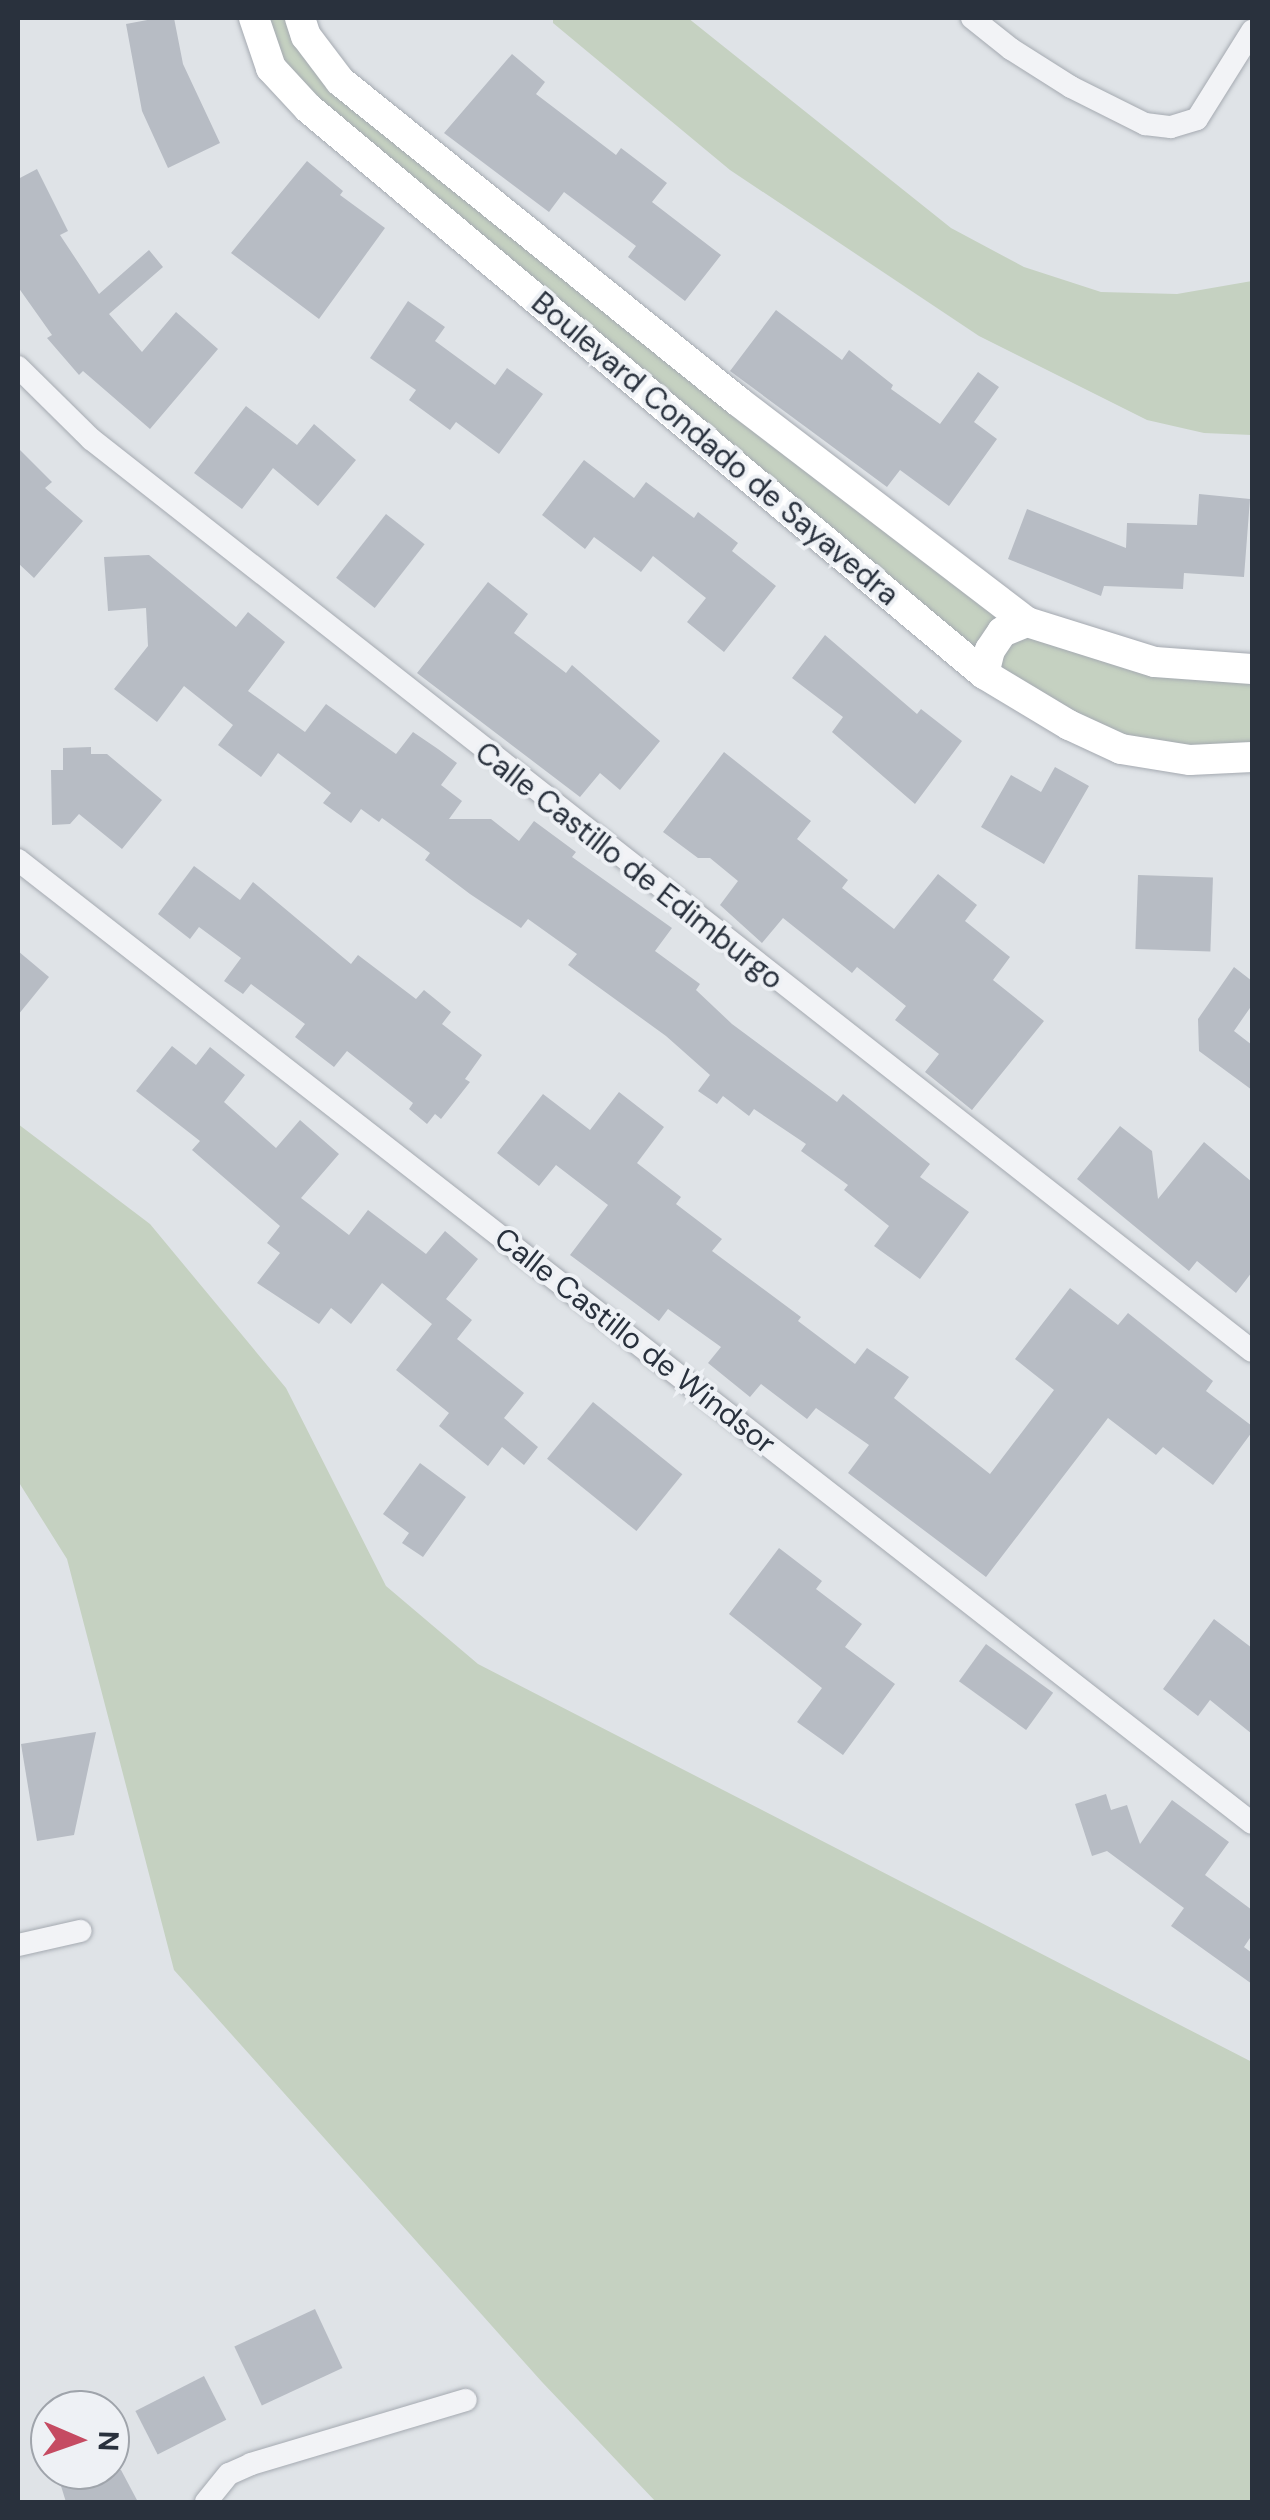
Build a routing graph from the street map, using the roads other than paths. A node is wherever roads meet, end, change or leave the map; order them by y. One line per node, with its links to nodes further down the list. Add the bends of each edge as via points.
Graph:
1 (254, 18): 8 (street, Boulevard Condado de Sayavedra, via 271,68 308,108)
2 (300, 18): 6 (street, Boulevard Condado de Sayavedra, via 340,82 738,402)
3 (972, 18): 4 (street, via 1071,87 1146,124 1172,128 1197,119)
4 (1252, 31)
5 (18, 367): 11 (street, Calle Castillo de Edimburgo, via 121,463)
6 (1027, 622): 7 (street, Boulevard Condado de Sayavedra, via 1155,662); 8 (street, via 1002,632)
7 (1252, 669)
8 (984, 674): 9 (street, Boulevard Condado de Sayavedra, via 1120,749 1190,760)
9 (1252, 757)
10 (18, 860): 12 (street, Calle Castillo de Windsor)
11 (1252, 1351)
12 (1252, 1822)
13 (80, 1932): 14 (street)
14 (18, 1945)
15 (466, 2400): 16 (street, via 251,2464 229,2474)
16 (206, 2502)

